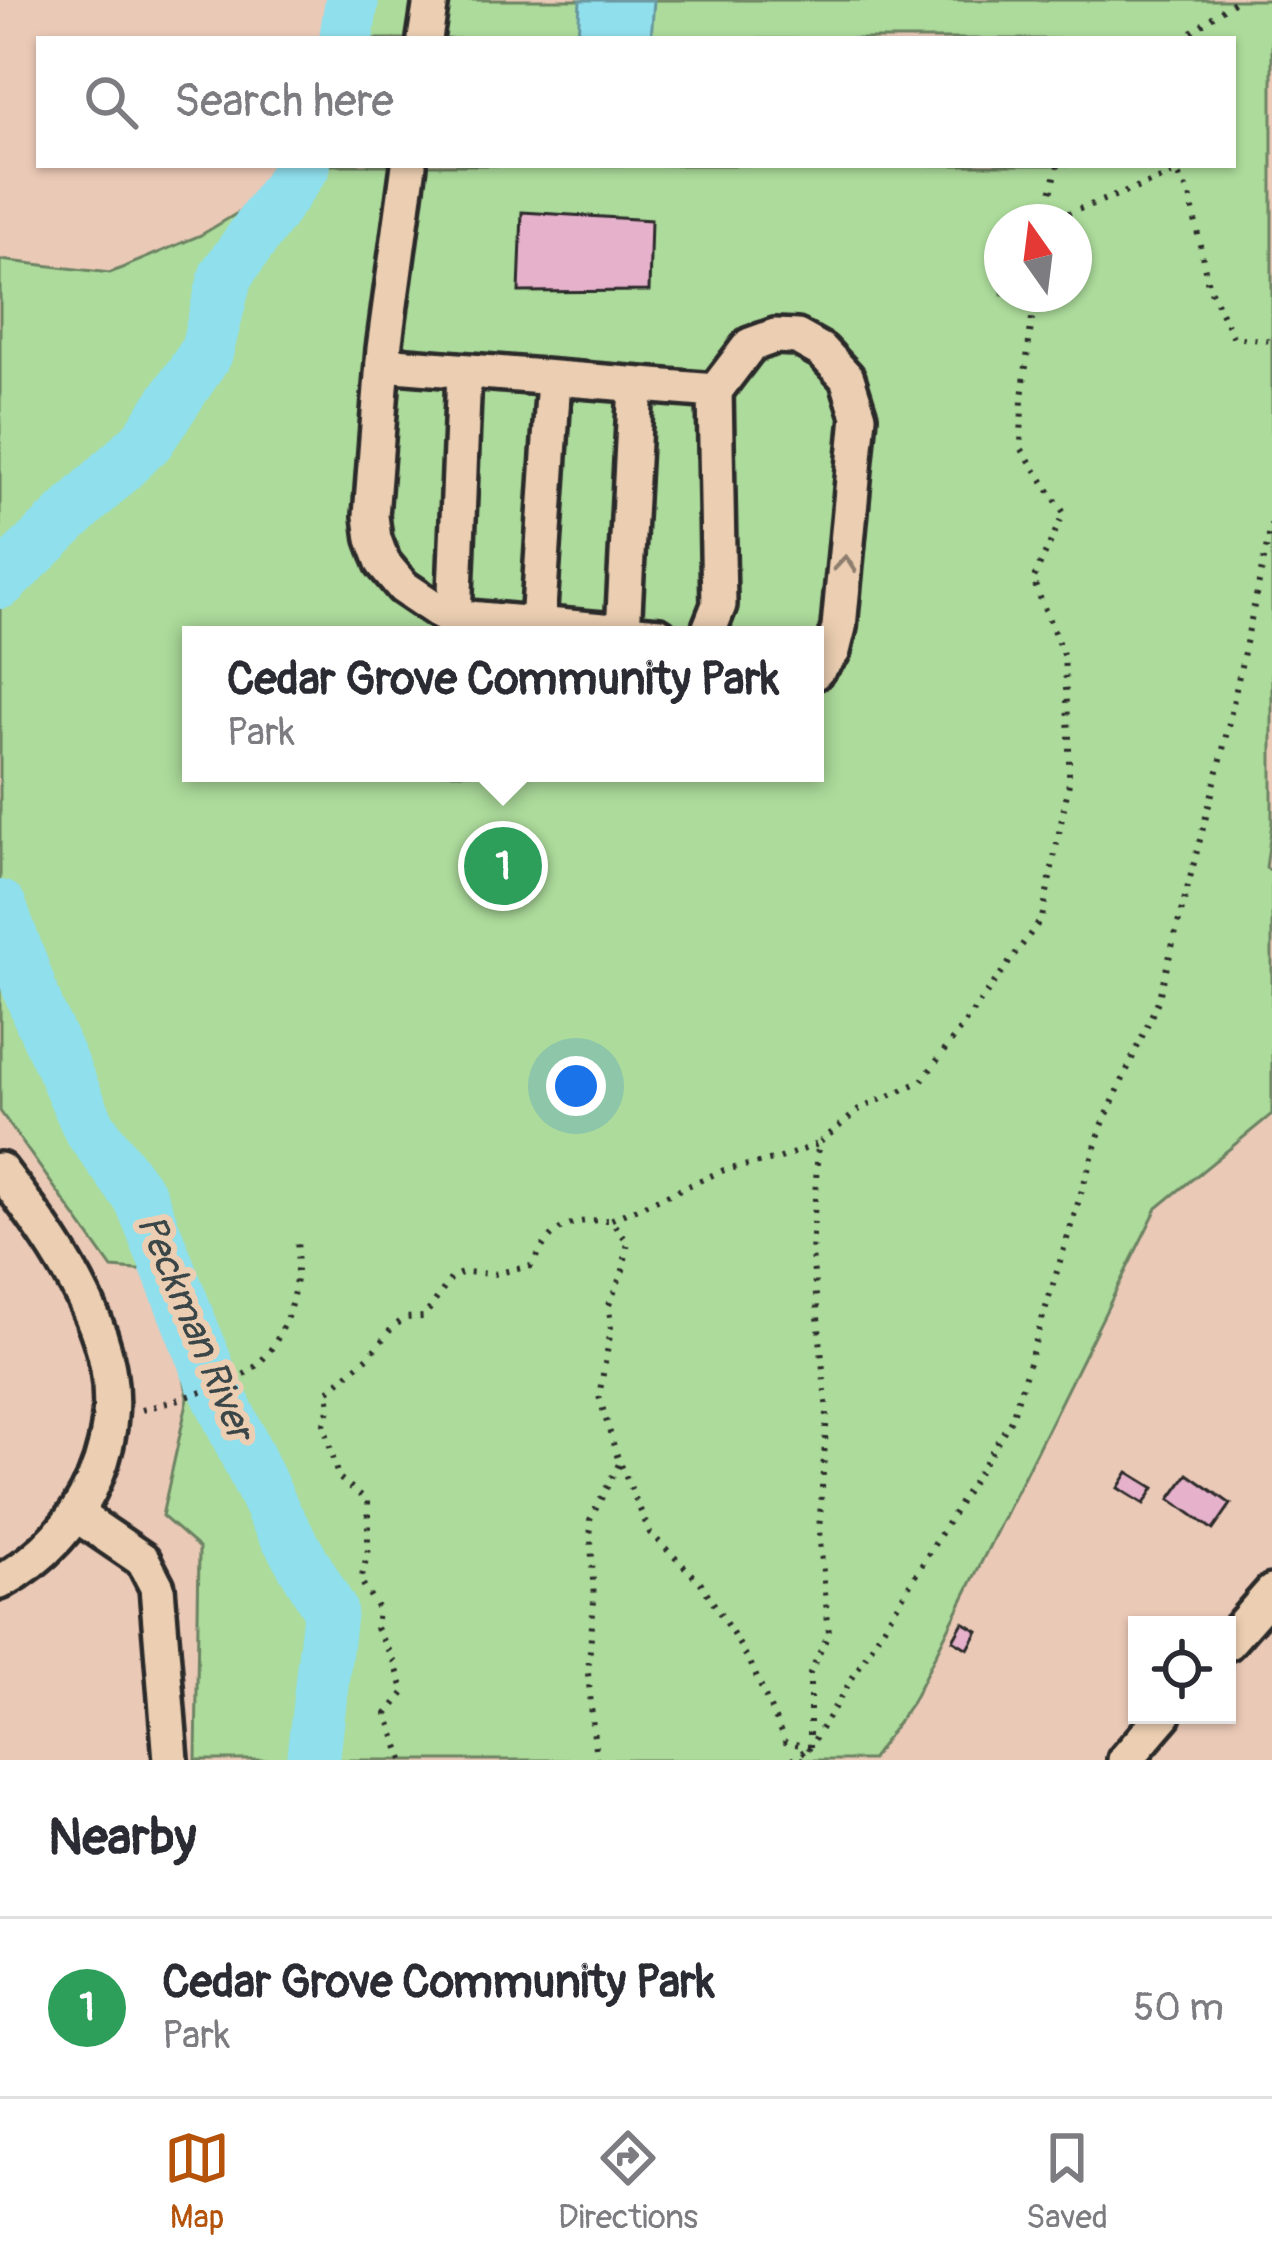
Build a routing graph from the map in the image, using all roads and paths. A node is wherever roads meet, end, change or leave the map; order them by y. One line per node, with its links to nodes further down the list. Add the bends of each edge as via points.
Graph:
1 (430, 0): 3 (street)
2 (1236, 0): 4 (path)
3 (425, 36)
4 (1186, 36)
5 (409, 168): 11 (street)
6 (1057, 168): 7 (path)
7 (1048, 204)
8 (1092, 204): 10 (path, via 1177,172 1190,195 1208,285 1232,338)
9 (1033, 312): 23 (path, via 1021,448 1064,513 1034,580 1064,657 1069,734 1069,782 1042,918 922,1081 860,1108)
10 (1272, 341)
11 (384, 357): 12 (street); 17 (street, via 374,538 404,587)
12 (464, 373): 13 (street); 17 (street)
13 (554, 379): 14 (street); 18 (street)
14 (636, 386): 15 (street); 20 (street)
15 (715, 391): 21 (street, via 718,605); 22 (street, one-way to 15, via 839,627 859,416 847,377 810,344 775,336 750,345)
16 (1272, 522): 34 (path, via 1158,1001 1101,1128 1012,1418)
17 (454, 617): 18 (street)
18 (538, 624): 19 (street)
19 (559, 626)
20 (623, 626)
21 (710, 626)
22 (824, 661)
23 (818, 1144): 25 (path, via 724,1170); 34 (path, via 812,1253 826,1414 819,1531 829,1633 810,1673)
24 (0, 1170): 27 (street, via 100,1335)
25 (610, 1220): 28 (path, via 628,1242 609,1305 599,1396); 36 (path, via 551,1232 531,1266 452,1277 424,1317 392,1328 328,1391 324,1424 338,1477 368,1501 361,1581 404,1693 387,1714)
26 (297, 1239): 27 (path, via 300,1270 279,1338 246,1374)
27 (110, 1420): 29 (street, via 104,1458)
28 (620, 1462): 34 (path, via 650,1533 701,1583 750,1662 785,1742); 37 (path, via 590,1520)
29 (77, 1515): 30 (street, via 40,1556); 35 (street, via 143,1560 157,1587)
30 (0, 1582)
31 (1272, 1592): 32 (street)
32 (1236, 1633)
33 (1156, 1724): 40 (street)
34 (810, 1747): 38 (path); 39 (path)
35 (171, 1760)
36 (403, 1760)
37 (596, 1760)
38 (792, 1760)
39 (802, 1760)
40 (1125, 1760)

